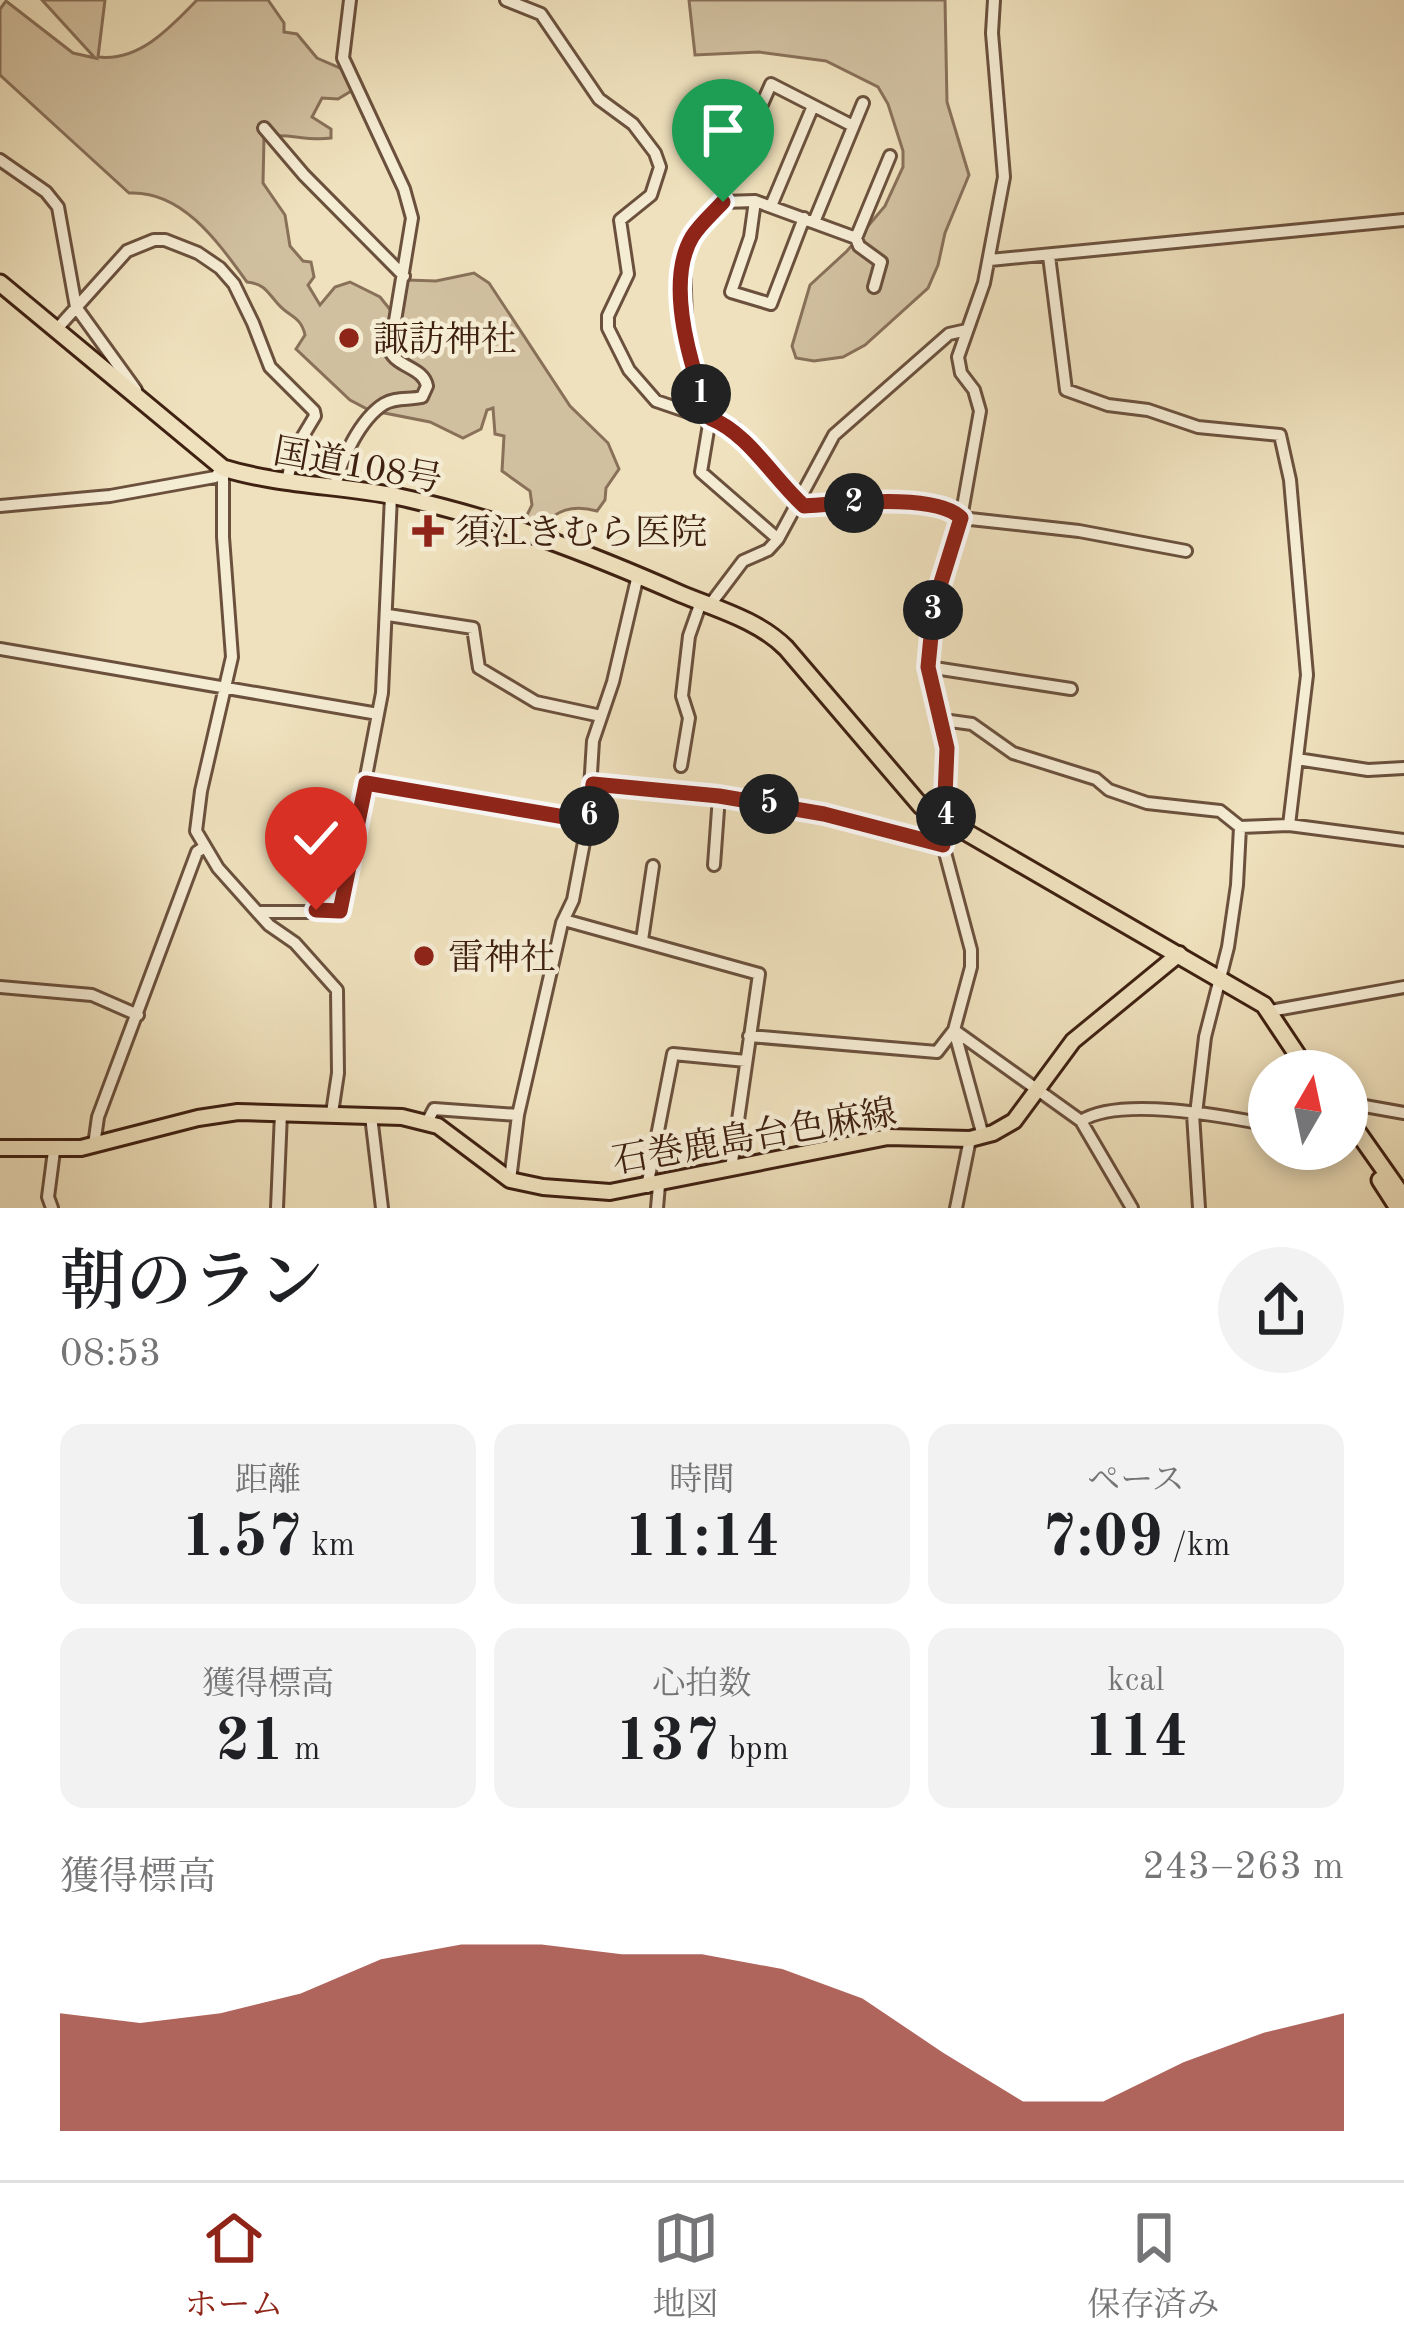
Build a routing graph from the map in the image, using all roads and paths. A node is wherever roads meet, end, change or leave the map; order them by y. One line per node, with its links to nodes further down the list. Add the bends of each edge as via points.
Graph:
1 (350, 0): 18 (street, via 343,58 410,202)
2 (506, 0): 25 (street, via 541,14 599,99 655,153 652,195 620,220 628,274 608,328 643,390)
3 (994, 0): 17 (street, via 1004,163)
4 (863, 103): 6 (street)
5 (813, 106): 6 (street); 10 (street, via 771,84); 12 (street)
6 (854, 126): 13 (street)
7 (264, 128): 18 (street)
8 (890, 156): 15 (street)
9 (0, 160): 21 (street, via 58,207)
10 (723, 202): 11 (street); 25 (street, via 694,232 682,283 687,356)
11 (755, 202): 12 (street); 13 (street, via 731,292 771,304)
12 (771, 206): 13 (street)
13 (809, 220): 15 (street)
14 (1404, 220): 16 (street)
15 (856, 238): 20 (street, via 881,262)
16 (1049, 256): 17 (street); 45 (street, via 1066,390 1198,427 1280,435 1306,655)
17 (990, 260): 23 (street)
18 (404, 276): 28 (street, via 390,351 425,378 427,390 377,409)
19 (0, 283): 22 (highway, 国道108号)
20 (874, 287)
21 (76, 307): 22 (street); 24 (street); 27 (street, via 127,251 154,240 220,268 270,368 314,411)
22 (56, 330): 24 (highway, 国道108号)
23 (967, 330): 30 (street, via 950,334 842,427); 32 (street, via 958,365 980,411)
24 (146, 404): 26 (highway, 国道108号)
25 (710, 418): 30 (street, via 735,428); 33 (street, via 701,472)
26 (223, 468): 27 (highway, 国道108号); 31 (street, via 215,477 110,496); 40 (street)
27 (286, 481): 28 (highway, 国道108号)
28 (335, 486): 29 (highway, 国道108号)
29 (392, 496): 35 (highway, 国道108号, via 494,520); 37 (street)
30 (799, 502): 32 (street, via 908,503 953,509); 33 (street)
31 (0, 506)
32 (961, 518): 34 (street); 39 (street, via 934,605)
33 (778, 539): 36 (street, via 743,561)
34 (1186, 551)
35 (638, 575): 36 (highway, 国道108号); 43 (street)
36 (705, 604): 46 (street, via 689,636); 51 (highway, 国道108号, via 774,636 910,797)
37 (388, 615): 42 (street); 43 (street, via 473,628 479,668 536,702)
38 (0, 649): 40 (street)
39 (928, 667): 41 (street); 44 (street)
40 (227, 687): 42 (street); 57 (street, via 195,825)
41 (1071, 689)
42 (378, 714): 48 (street)
43 (601, 716): 49 (street)
44 (943, 720): 51 (street); 54 (street, via 972,724 1012,752 1109,790 1220,811)
45 (1298, 759): 47 (street); 53 (street)
46 (681, 766)
47 (1404, 768)
48 (366, 783): 52 (street); 60 (street, via 340,911)
49 (593, 784): 50 (street); 52 (street)
50 (719, 796): 56 (street); 58 (street)
51 (946, 820): 56 (street); 63 (highway, 国道108号)
52 (588, 821): 61 (street)
53 (1289, 825): 54 (street); 55 (street)
54 (1240, 827): 64 (street)
55 (1404, 840)
56 (943, 845): 69 (street, via 971,950)
57 (203, 848): 60 (street); 68 (street)
58 (715, 865)
59 (653, 866): 62 (street)
60 (258, 911): 76 (street, via 338,990)
61 (564, 920): 62 (street); 79 (street)
62 (642, 940): 70 (street, via 758,972)
63 (1179, 954): 64 (highway, 国道108号); 73 (main road, via 1072,1041)
64 (1221, 979): 67 (highway, 国道108号); 78 (street)
65 (0, 987): 68 (street, via 92,995)
66 (1404, 987): 67 (street)
67 (1270, 1011): 71 (highway, 国道108号)
68 (138, 1015): 85 (street)
69 (954, 1030): 70 (street, via 937,1052); 73 (street); 84 (street)
70 (749, 1036): 72 (street)
71 (1295, 1050)
72 (746, 1061): 90 (street); 92 (street, via 673,1054)
73 (1038, 1091): 81 (street); 84 (main road, via 1014,1121)
74 (1368, 1107): 77 (street)
75 (281, 1113): 76 (main road, 石巻鹿島台色麻線); 85 (main road, 石巻鹿島台色麻線, via 218,1114); 95 (street)
76 (332, 1113): 80 (main road, 石巻鹿島台色麻線)
77 (1404, 1113)
78 (1195, 1114): 81 (street, via 1100,1112); 82 (street); 100 (street)
79 (518, 1115): 83 (street, via 434,1109); 91 (street)
80 (371, 1116): 83 (main road, 石巻鹿島台色麻線); 96 (street)
81 (1081, 1121): 99 (street)
82 (1248, 1122)
83 (427, 1123): 91 (main road, 石巻鹿島台色麻線)
84 (976, 1137): 90 (main road, 石巻鹿島台色麻線, via 888,1137); 98 (street)
85 (94, 1145): 88 (main road, 石巻鹿島台色麻線)
86 (1368, 1145): 93 (highway)
87 (0, 1148): 88 (main road, 石巻鹿島台色麻線)
88 (54, 1151): 94 (street)
89 (1368, 1163): 101 (highway)
90 (730, 1169): 92 (main road, 石巻鹿島台色麻線)
91 (510, 1180): 92 (main road, 石巻鹿島台色麻線, via 610,1192)
92 (653, 1186): 97 (street)
93 (1404, 1198)
94 (52, 1208)
95 (277, 1208)
96 (382, 1208)
97 (657, 1208)
98 (956, 1208)
99 (1132, 1208)
100 (1199, 1208)
101 (1398, 1208)

